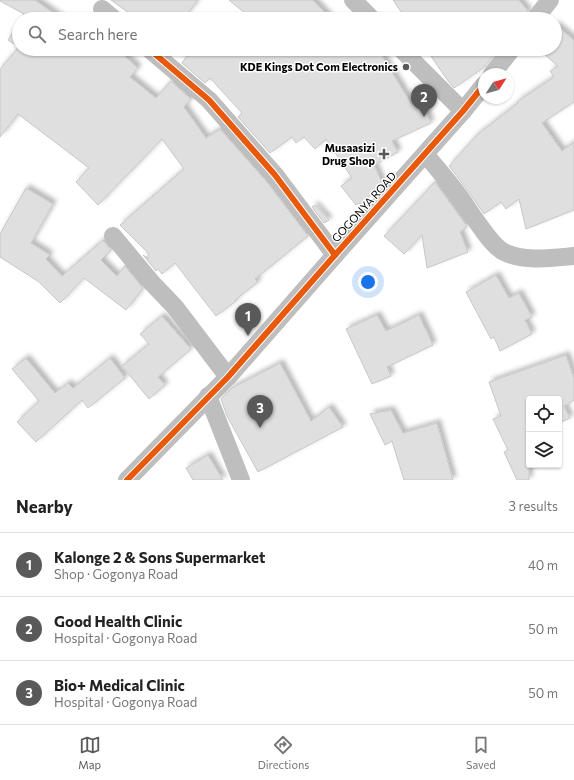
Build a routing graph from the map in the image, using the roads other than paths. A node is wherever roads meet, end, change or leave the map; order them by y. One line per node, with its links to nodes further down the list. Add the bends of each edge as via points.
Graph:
1 (353, 0): 3 (street)
2 (550, 0): 4 (street)
3 (365, 12)
4 (541, 12)
5 (157, 56): 13 (street, via 209,100 275,175)
6 (408, 56): 10 (street)
7 (506, 56): 8 (street)
8 (497, 68)
9 (478, 92): 10 (street, GOGONYA ROAD)
10 (463, 111): 11 (street, GOGONYA ROAD)
11 (425, 154): 13 (street, GOGONYA ROAD); 14 (street, via 478,224 504,252 528,259)
12 (113, 236): 15 (street, via 175,307)
13 (335, 255): 15 (street, GOGONYA ROAD)
14 (574, 256)
15 (228, 377): 16 (street, GOGONYA ROAD)
16 (208, 396): 17 (street, GOGONYA ROAD); 18 (street)
17 (127, 480)
18 (241, 480)

